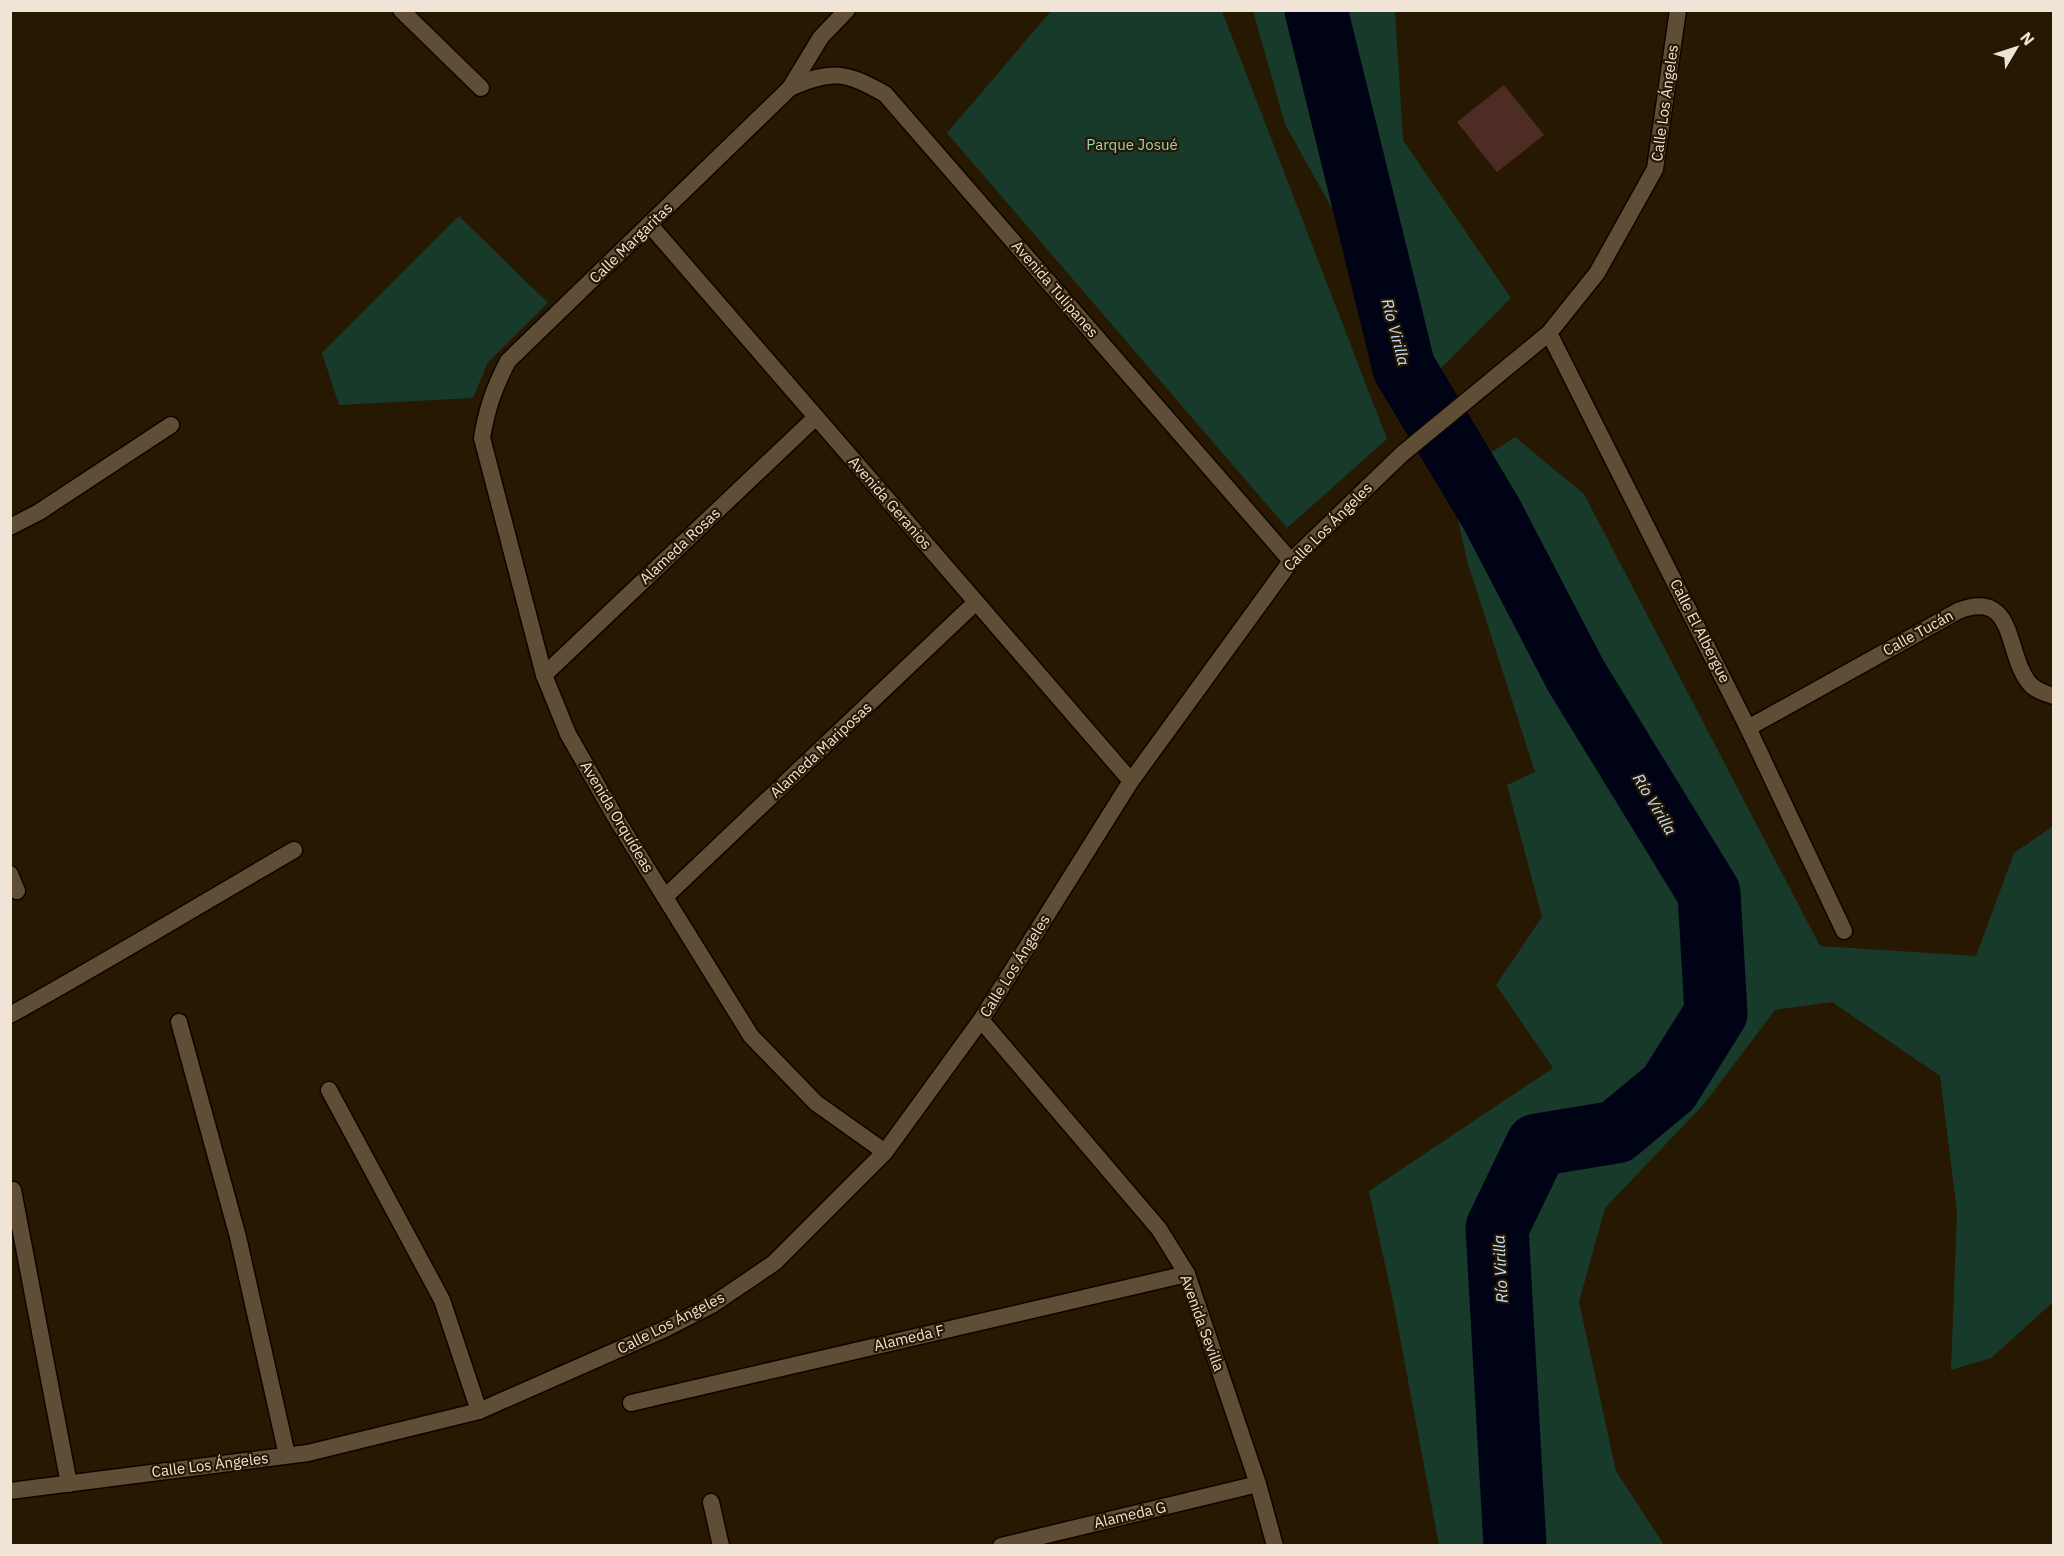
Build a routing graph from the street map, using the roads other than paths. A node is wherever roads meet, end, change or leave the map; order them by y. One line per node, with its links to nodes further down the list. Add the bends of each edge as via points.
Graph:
1 (401, 10): 4 (street)
2 (847, 10): 5 (street, via 821,37)
3 (1678, 10): 7 (street, Calle Los Ángeles, via 1655,169 1598,273)
4 (481, 88)
5 (790, 88): 6 (street, Calle Margaritas); 12 (street, Avenida Tulipanes, via 813,78 838,74 885,94)
6 (650, 225): 8 (street, Calle Margaritas, via 508,361); 9 (street, Avenida Geranios)
7 (1549, 333): 12 (street, Calle Los Ángeles, via 1402,454); 16 (street, Calle El Albergue)
8 (487, 409): 14 (street, Avenida Orquídeas, via 482,438)
9 (816, 417): 13 (street, Avenida Geranios); 14 (street, Alameda Rosas)
10 (171, 425): 11 (street, via 39,512)
11 (10, 526)
12 (1291, 561): 17 (street, Calle Los Ángeles)
13 (976, 602): 17 (street, Avenida Geranios); 21 (street, Alameda Mariposas)
14 (543, 675): 21 (street, Avenida Orquídeas, via 568,734)
15 (2054, 696): 16 (street, Calle Tucán, via 2032,685 2022,672 2009,630 1999,615 1988,607 1973,605)
16 (1749, 728): 22 (street, Calle El Albergue)
17 (1131, 781): 24 (street, Calle Los Ángeles)
18 (294, 850): 23 (street)
19 (10, 874): 20 (street)
20 (17, 891)
21 (665, 897): 27 (street, Avenida Orquídeas, via 751,1036 816,1103)
22 (1844, 932)
23 (10, 1015)
24 (981, 1020): 27 (street, Calle Los Ángeles); 29 (street, Avenida Sevilla, via 1159,1229)
25 (179, 1022): 32 (street, via 238,1238)
26 (329, 1090): 31 (street, via 442,1300)
27 (885, 1152): 31 (street, Calle Los Ángeles, via 774,1263 712,1305)
28 (13, 1190): 33 (street)
29 (1187, 1274): 30 (street, Alameda F); 34 (street, Avenida Sevilla)
30 (631, 1403)
31 (479, 1411): 32 (street, Calle Los Ángeles)
32 (287, 1455): 33 (street, Calle Los Ángeles)
33 (69, 1484): 35 (street, Calle Los Ángeles)
34 (1258, 1484): 38 (street, Alameda G); 39 (street, Avenida Sevilla)
35 (10, 1491)
36 (711, 1502): 37 (street)
37 (721, 1545)
38 (1001, 1545)
39 (1275, 1545)

